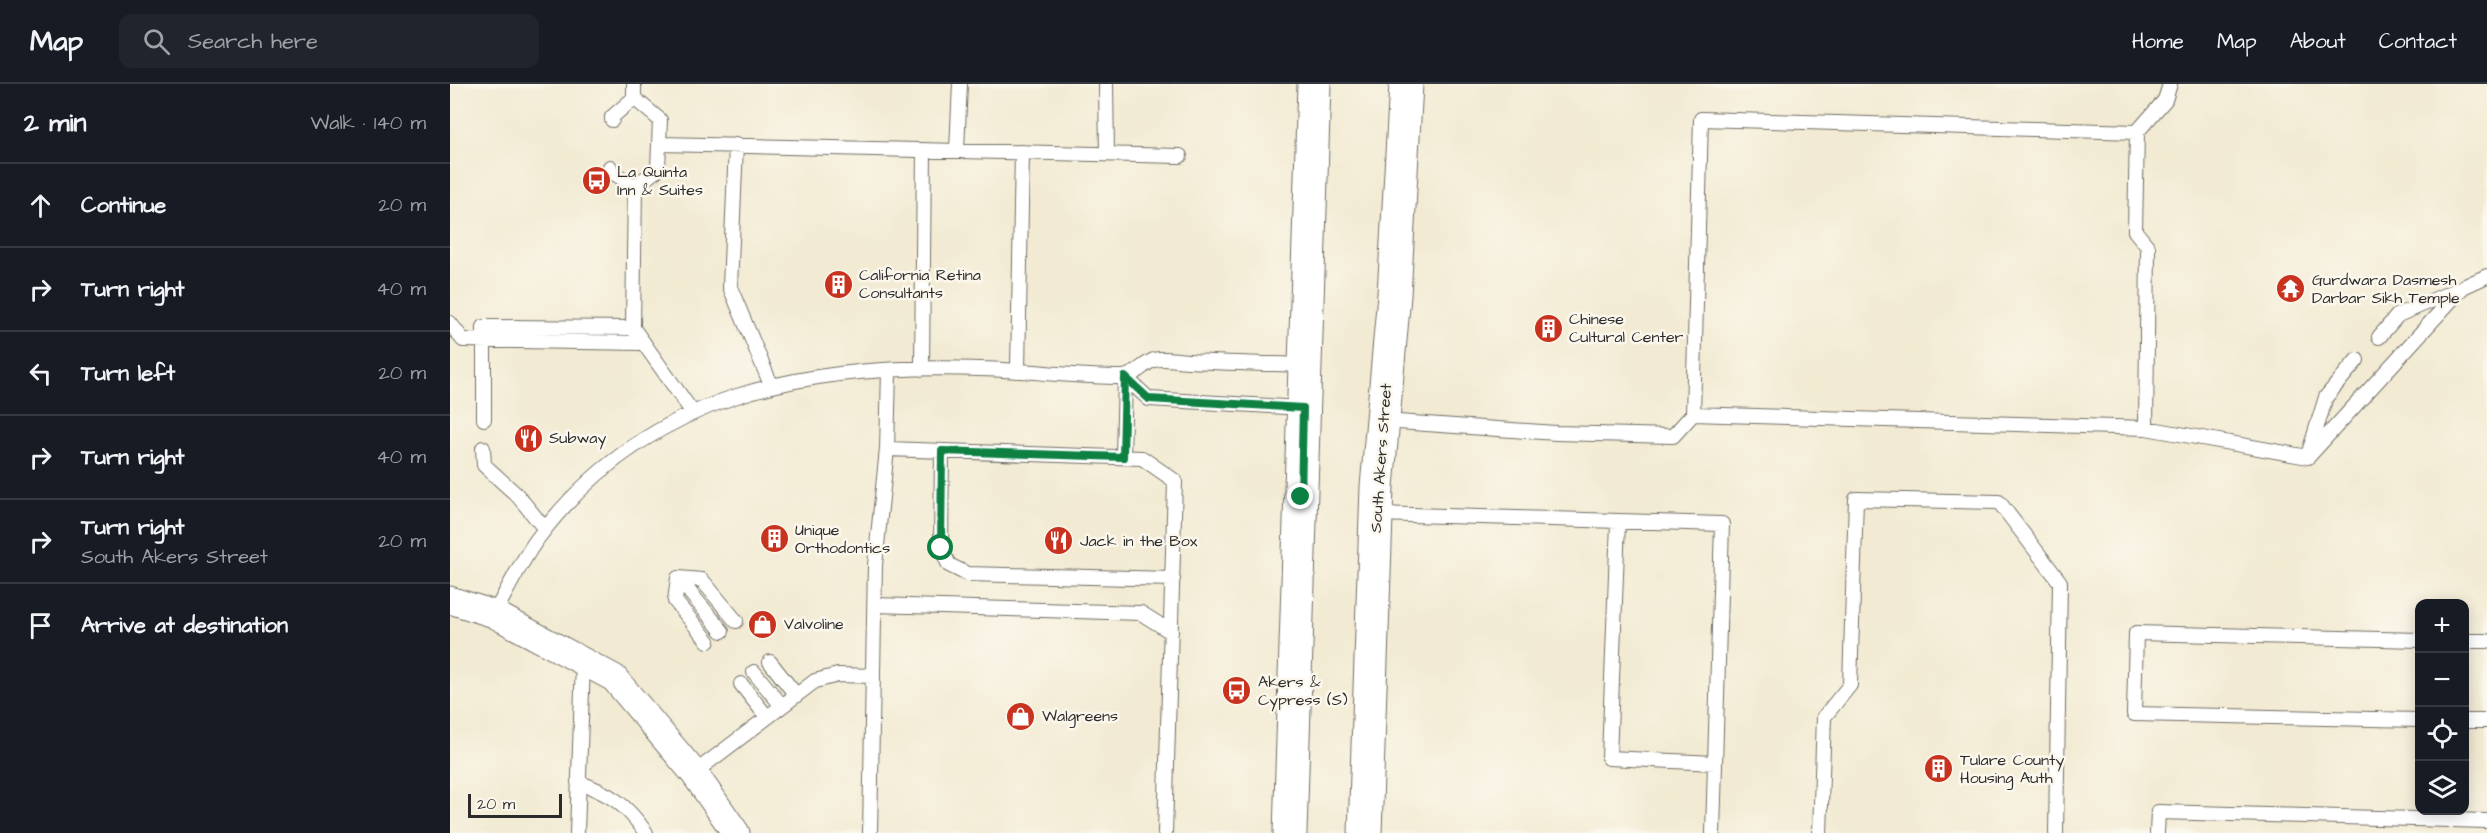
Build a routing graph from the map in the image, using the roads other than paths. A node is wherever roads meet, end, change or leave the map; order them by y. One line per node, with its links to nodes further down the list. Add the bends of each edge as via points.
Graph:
1 (960, 84): 12 (lane)
2 (1106, 84): 14 (lane)
3 (1314, 84): 26 (main road)
4 (1406, 84): 36 (main road, South Akers Street)
5 (2170, 84): 8 (lane, via 2165,100)
6 (634, 91): 7 (lane); 9 (lane, via 660,120)
7 (612, 120)
8 (2138, 132): 34 (lane, via 1701,119); 37 (lane, via 2135,231 2148,247)
9 (660, 144): 10 (lane); 17 (lane, via 658,170)
10 (736, 145): 11 (lane); 31 (lane, via 730,287)
11 (924, 150): 12 (lane); 27 (lane)
12 (957, 150): 13 (lane)
13 (1022, 152): 14 (lane); 28 (lane)
14 (1107, 154): 15 (lane)
15 (1180, 156)
16 (610, 167): 17 (lane, via 610,171)
17 (634, 186): 21 (lane)
18 (2487, 276): 19 (lane)
19 (2463, 287): 22 (lane, via 2398,315); 42 (lane)
20 (450, 323): 23 (lane, via 463,340)
21 (633, 328): 23 (lane, via 484,327); 24 (lane)
22 (2379, 337)
23 (484, 340): 24 (lane); 35 (lane)
24 (644, 343): 33 (lane)
25 (2357, 360): 42 (lane, via 2326,397)
26 (1305, 365): 30 (lane, via 1154,360); 32 (main road)
27 (922, 369): 28 (lane); 29 (lane)
28 (1018, 370): 30 (lane)
29 (889, 371): 31 (lane, via 835,374); 39 (lane)
30 (1125, 377): 32 (lane, via 1149,399); 41 (lane)
31 (771, 385): 33 (lane)
32 (1303, 408): 78 (main road)
33 (693, 413): 45 (lane, via 630,447 595,475)
34 (1694, 414): 36 (lane, via 1673,436 1556,433); 37 (lane)
35 (484, 419)
36 (1384, 421): 43 (main road, South Akers Street)
37 (2146, 428): 42 (lane)
38 (483, 448): 45 (lane, via 484,465 518,495)
39 (887, 449): 40 (lane); 49 (lane, via 875,565)
40 (942, 451): 41 (lane); 47 (lane, via 941,548 949,565 967,574)
41 (1123, 457): 47 (lane, via 1142,458 1175,481)
42 (2308, 457)
43 (1376, 514): 44 (lane); 79 (main road, South Akers Street)
44 (1618, 522): 69 (lane, via 1722,525); 69 (lane, via 1609,758)
45 (545, 529): 50 (lane)
46 (678, 578): 51 (lane, via 702,580); 52 (lane); 55 (lane, via 675,601)
47 (1173, 579): 53 (lane)
48 (450, 600): 50 (street)
49 (875, 605): 53 (lane, via 1141,613); 61 (lane)
50 (494, 614): 58 (street)
51 (735, 621)
52 (722, 631)
53 (1172, 632): 77 (lane)
54 (2415, 640): 66 (lane, via 2136,633 2134,714)
55 (708, 641)
56 (2469, 641): 57 (lane)
57 (2487, 641)
58 (583, 662): 70 (street, via 614,678); 71 (lane)
59 (770, 662): 63 (lane)
60 (754, 672): 64 (lane)
61 (873, 676): 63 (lane, via 838,675 814,681); 76 (lane)
62 (741, 684): 65 (lane)
63 (796, 695): 64 (lane)
64 (782, 706): 65 (lane)
65 (767, 717): 70 (lane)
66 (2415, 720)
67 (2469, 721): 68 (lane)
68 (2487, 722)
69 (1715, 763): 80 (lane)
70 (694, 772): 75 (street)
71 (578, 782): 73 (lane); 74 (lane, via 602,791 631,812)
72 (2487, 821): 83 (lane, via 2158,812)
73 (577, 833)
74 (646, 833)
75 (736, 833)
76 (870, 833)
77 (1165, 833)
78 (1290, 833)
79 (1365, 833)
80 (1713, 833)
81 (1820, 833): 82 (lane, via 1824,717 1850,684 1856,500 1999,502 2060,582)
82 (2056, 833)
83 (2157, 833)

